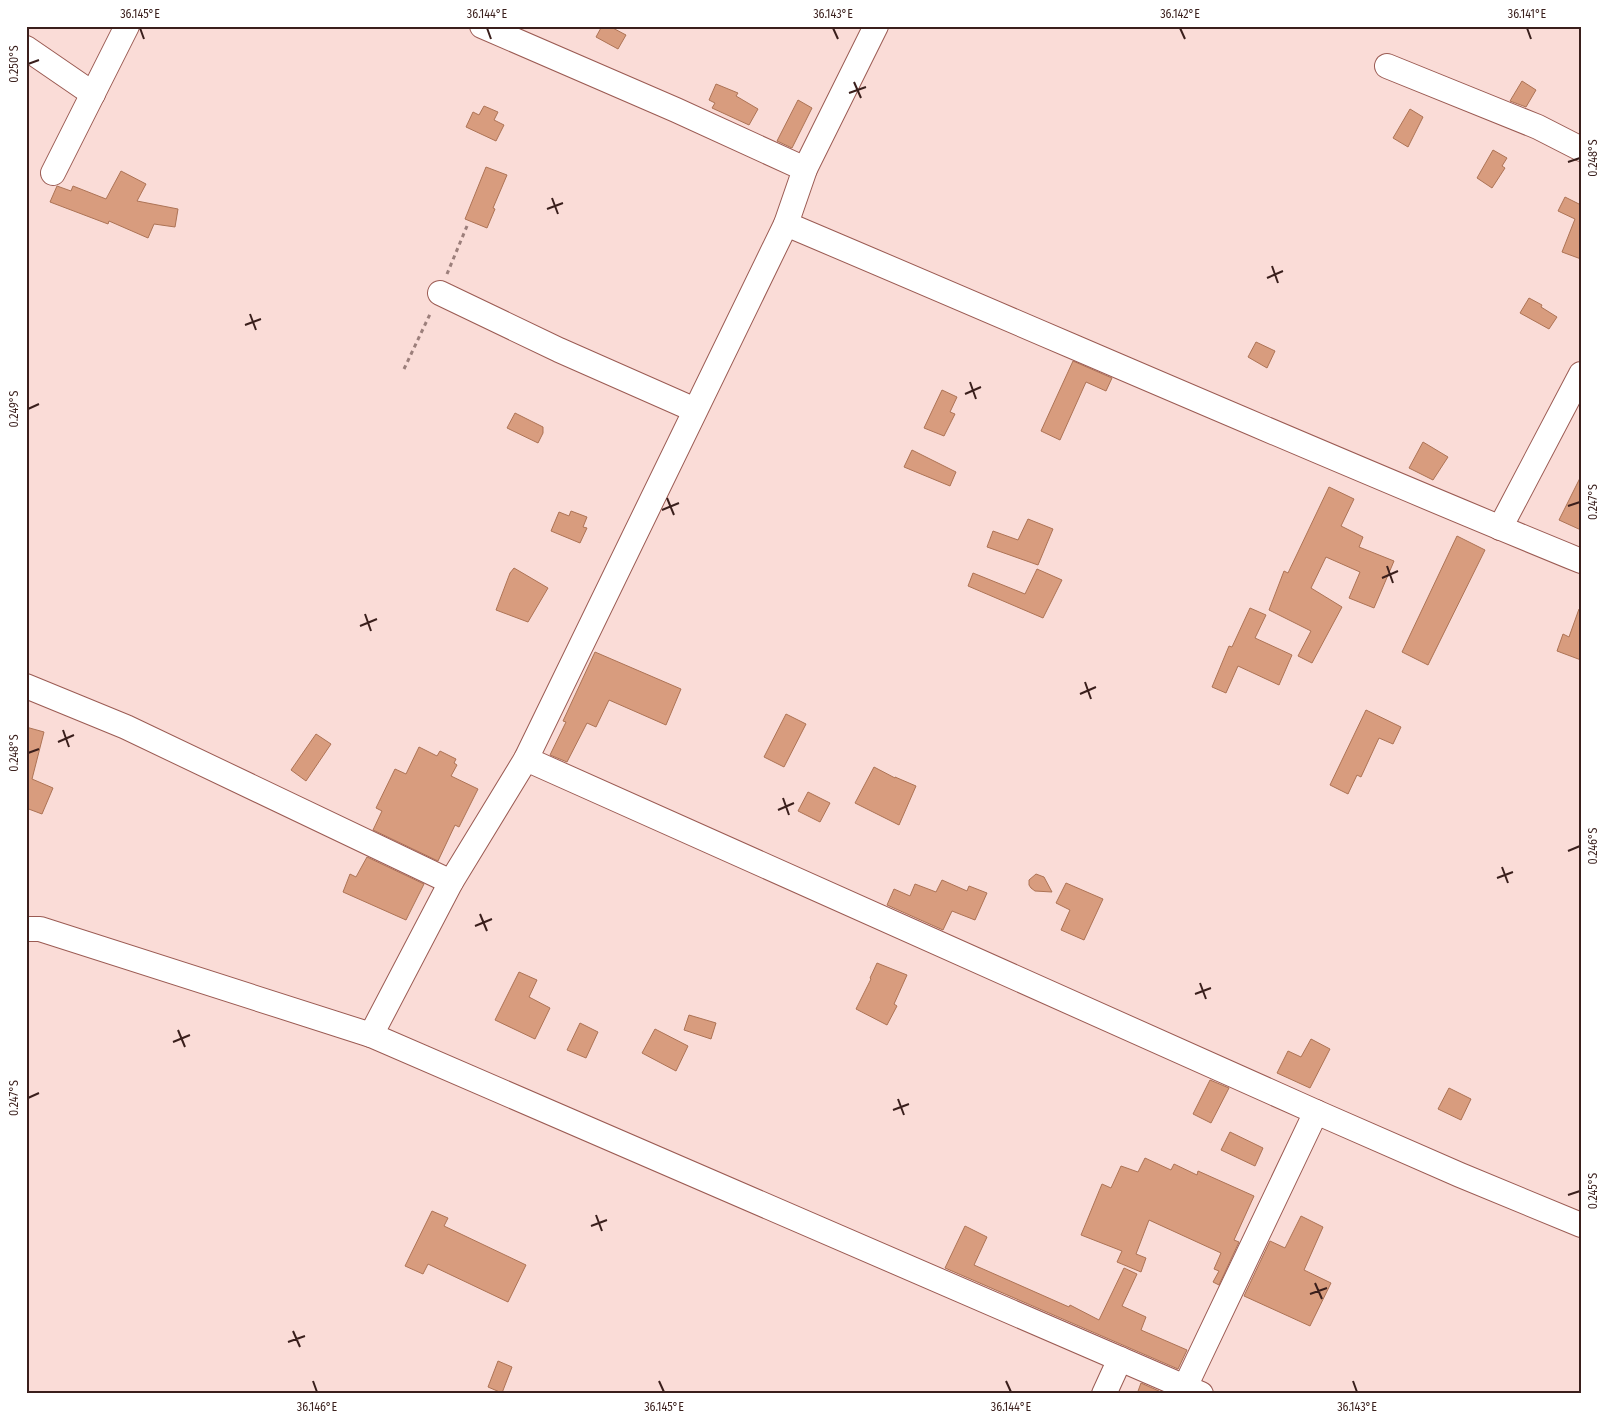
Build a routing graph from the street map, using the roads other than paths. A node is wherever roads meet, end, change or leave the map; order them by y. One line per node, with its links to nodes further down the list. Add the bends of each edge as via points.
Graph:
1 (127, 26): 6 (street)
2 (482, 26): 8 (street)
3 (876, 26): 8 (street)
4 (26, 48): 6 (street)
5 (1387, 66): 7 (street, via 1538,127)
6 (93, 94): 9 (street)
7 (1581, 149)
8 (805, 169): 10 (street)
9 (53, 173)
10 (786, 224): 13 (street); 14 (street)
11 (440, 293): 13 (street)
12 (1581, 374): 14 (street)
13 (695, 410): 17 (street)
14 (1500, 528): 15 (street)
15 (1581, 560)
16 (26, 686): 18 (street, via 126,727)
17 (526, 759): 18 (street); 21 (street)
18 (451, 882): 20 (street)
19 (26, 928): 20 (street, via 40,929)
20 (371, 1035): 23 (street)
21 (1316, 1112): 22 (street); 24 (street)
22 (1581, 1225)
23 (1120, 1359): 24 (street); 25 (street)
24 (1193, 1391)
25 (1104, 1394)

